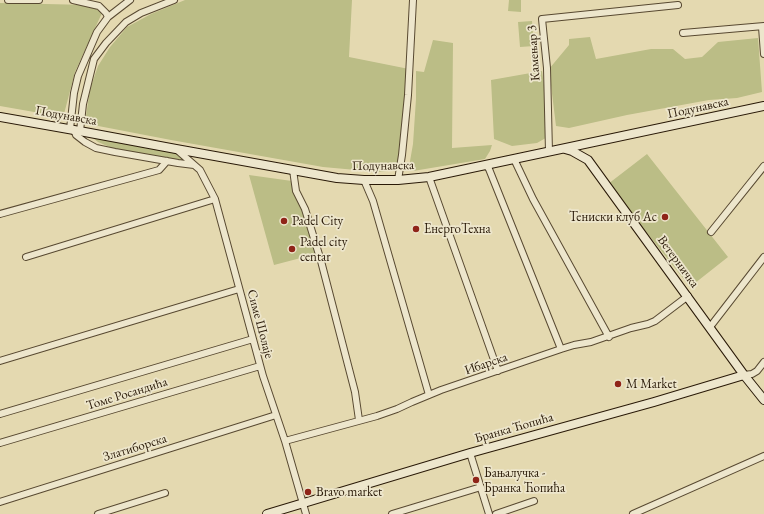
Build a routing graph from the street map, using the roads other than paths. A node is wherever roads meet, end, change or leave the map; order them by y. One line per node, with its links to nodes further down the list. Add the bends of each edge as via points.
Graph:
1 (8, 0): 2 (street)
2 (37, 0)
3 (73, 0): 9 (street, via 99,6)
4 (130, 0): 9 (street)
5 (174, 0): 7 (street)
6 (413, 0): 27 (street, via 408,95)
7 (161, 2): 15 (street, via 126,22 94,59)
8 (678, 5): 18 (street, Камењар 3, via 542,18 547,68)
9 (108, 17): 15 (street, via 97,32 78,76 74,93)
10 (763, 26): 11 (street); 12 (street)
11 (683, 33)
12 (764, 54)
13 (764, 106): 17 (street, Подунавска)
14 (0, 117): 15 (street, Подунавска)
15 (75, 130): 16 (street, Подунавска); 20 (street, via 76,135 96,148)
16 (176, 149): 21 (street, Симе Шолаје); 24 (street, Подунавска)
17 (564, 149): 18 (street, Подунавска); 34 (street, Ветерничка, via 588,160)
18 (549, 152): 19 (street, Подунавска)
19 (514, 159): 22 (street, Подунавска); 36 (street, via 533,199)
20 (167, 161): 21 (street); 29 (street, via 159,170)
21 (194, 165): 28 (street, Симе Шолаје, via 200,170)
22 (486, 165): 25 (street, Подунавска); 38 (street)
23 (764, 166): 30 (street)
24 (293, 170): 26 (street, Подунавска); 48 (street, via 296,191 305,209 321,262 355,392)
25 (429, 177): 27 (street, Подунавска); 42 (street)
26 (364, 180): 27 (street, Подунавска); 44 (street, via 373,200)
27 (398, 180)
28 (215, 199): 31 (street); 33 (street, Симе Шолаје)
29 (0, 214)
30 (711, 232)
31 (26, 257)
32 (764, 257): 35 (street)
33 (239, 289): 37 (street, Симе Шолаје); 39 (street)
34 (688, 296): 35 (street, Ветерничка); 36 (street, Ибарска, via 655,321)
35 (710, 327): 43 (street, Ветерничка)
36 (609, 336): 38 (street, Ибарска)
37 (253, 339): 41 (street, Симе Шолаје); 46 (street)
38 (561, 349): 42 (street, Ибарска)
39 (0, 361)
40 (764, 362): 43 (street, Бранка Ћопића, via 757,371)
41 (260, 366): 47 (street, Симе Шолаје); 50 (street, Томе Росандића)
42 (498, 371): 44 (street, Ибарска)
43 (744, 375): 45 (street, Ветерничка); 51 (street, Бранка Ћопића)
44 (429, 395): 48 (street, Ибарска, via 397,409)
45 (764, 400)
46 (0, 414)
47 (276, 416): 49 (street, Симе Шолаје); 56 (street, Златиборска)
48 (359, 420): 49 (street, Ибарска)
49 (285, 441): 57 (street, Симе Шолаје)
50 (0, 443)
51 (470, 453): 53 (street); 57 (street, Бранка Ћопића)
52 (764, 456): 64 (street)
53 (480, 487): 61 (street); 62 (street)
54 (165, 493): 58 (street)
55 (534, 501): 63 (street)
56 (0, 502)
57 (304, 503): 59 (street, Бранка Ћопића); 60 (street, Симе Шолаје)
58 (98, 514)
59 (267, 514)
60 (306, 514)
61 (392, 514)
62 (490, 514)
63 (496, 514)
64 (634, 514)

